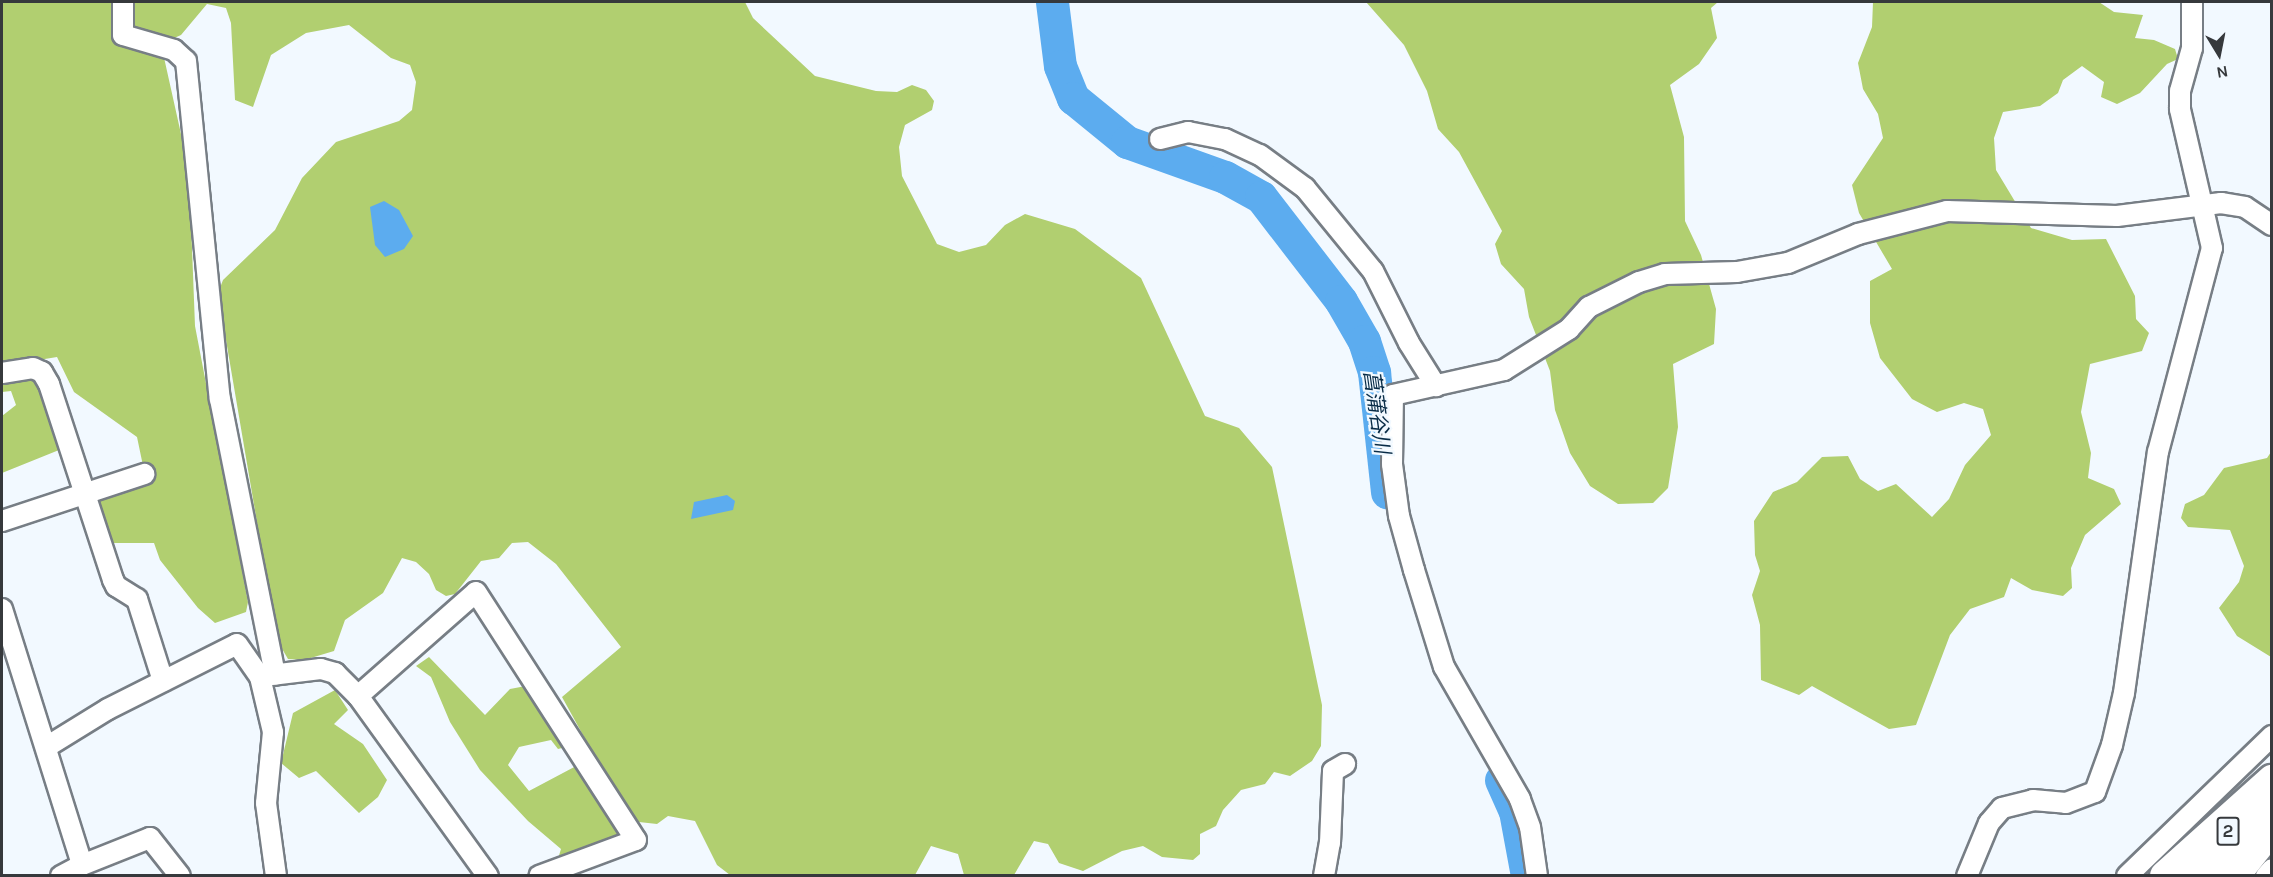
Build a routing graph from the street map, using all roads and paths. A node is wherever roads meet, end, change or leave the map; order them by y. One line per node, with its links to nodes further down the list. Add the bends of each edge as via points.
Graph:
1 (123, 2): 12 (street, via 123,35 174,50 186,61 220,399)
2 (2192, 2): 4 (street, via 2192,48 2180,91 2180,109)
3 (1160, 139): 7 (street, via 1188,132 1225,139 1260,155 1305,188 1373,271 1408,343)
4 (2203, 204): 5 (street, via 2245,207); 7 (street, via 2117,216 1947,211 1858,234 1788,262 1737,272 1665,274 1615,292 1589,308 1569,329 1504,370); 33 (street, via 2212,248 2158,452 2124,693 2102,778 2095,792 2081,799 2016,802 2002,808 1989,823)
5 (2271, 225)
6 (2, 373): 9 (street, via 33,368 42,372 59,408)
7 (1436, 386): 32 (street, via 1393,395 1392,464 1399,516 1444,667 1520,799 1530,827)
8 (144, 474): 9 (street)
9 (85, 492): 10 (street); 15 (street, via 113,580 137,599)
10 (2, 521)
11 (2, 609): 18 (street)
12 (265, 628): 13 (street); 14 (street)
13 (237, 644): 14 (street); 15 (street)
14 (268, 676): 16 (street, via 321,669 335,673); 28 (street, via 273,732 266,804)
15 (164, 681): 18 (street, via 108,708)
16 (358, 696): 29 (street); 30 (street, via 476,592 636,840)
17 (2271, 736): 34 (street)
18 (48, 746): 24 (street)
19 (1345, 764): 31 (street, via 1333,771 1330,843)
20 (2271, 780): 35 (main road)
21 (2271, 787): 36 (main road, 2)
22 (2271, 814): 37 (main road, 2)
23 (2271, 829): 38 (main road)
24 (82, 865): 26 (street); 27 (street, via 150,838)
25 (2271, 869): 39 (street)
26 (61, 876)
27 (180, 876)
28 (276, 876)
29 (488, 876)
30 (539, 876)
31 (1324, 876)
32 (1537, 876)
33 (1967, 876)
34 (2127, 876)
35 (2165, 876)
36 (2184, 876)
37 (2195, 876)
38 (2234, 876)
39 (2266, 876)

